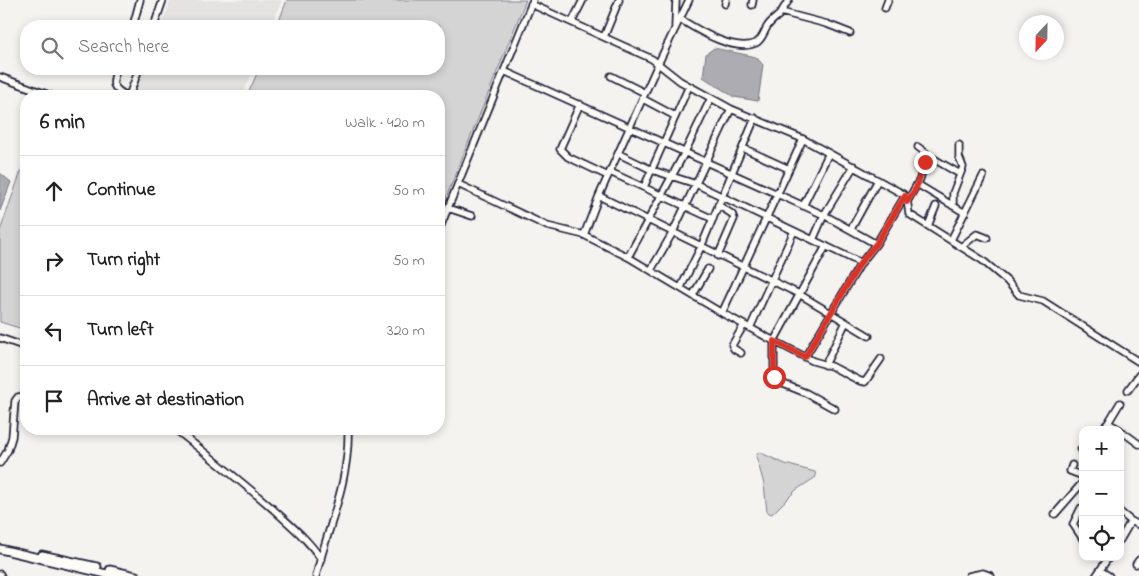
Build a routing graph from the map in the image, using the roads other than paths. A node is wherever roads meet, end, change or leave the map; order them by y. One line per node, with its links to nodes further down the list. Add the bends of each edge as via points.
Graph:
1 (140, 0): 13 (street)
2 (164, 0): 14 (street)
3 (583, 0): 15 (street)
4 (619, 0): 18 (street)
5 (689, 0): 12 (street)
6 (789, 0): 11 (street)
7 (888, 0): 10 (street)
8 (675, 1): 16 (street)
9 (532, 2): 15 (street); 20 (street)
10 (885, 8)
11 (781, 12): 12 (street, via 771,21 760,40 751,44 725,42); 17 (street)
12 (680, 19): 16 (street)
13 (135, 20)
14 (156, 20)
15 (572, 22): 18 (street)
16 (675, 30): 19 (street)
17 (850, 33)
18 (604, 37): 19 (street)
19 (658, 64): 25 (street); 29 (street)
20 (504, 70): 31 (street); 55 (street)
21 (116, 75): 27 (street, via 113,85)
22 (137, 75): 28 (street)
23 (611, 76): 29 (street)
24 (0, 77): 26 (street)
25 (689, 86): 30 (street); 33 (street)
26 (36, 90)
27 (117, 90)
28 (130, 90)
29 (644, 96): 33 (street); 35 (street)
30 (711, 98): 32 (street); 41 (street)
31 (580, 104): 35 (street); 50 (street, via 560,149 568,157)
32 (731, 109): 34 (street); 45 (street)
33 (675, 116): 37 (street)
34 (755, 118): 36 (street); 40 (street)
35 (630, 128): 37 (street); 43 (street)
36 (803, 139): 42 (street); 47 (street)
37 (663, 142): 41 (street); 48 (street)
38 (959, 145): 51 (street, via 963,164)
39 (918, 147): 44 (street)
40 (743, 148): 47 (street); 49 (street)
41 (685, 152): 45 (street); 53 (street)
42 (829, 153): 46 (street); 66 (street)
43 (618, 154): 48 (street); 50 (street)
44 (926, 155): 51 (street); 57 (street)
45 (706, 161): 49 (street); 56 (street)
46 (854, 166): 54 (street); 72 (street)
47 (789, 169): 59 (street)
48 (652, 170): 53 (street); 58 (street)
49 (733, 173): 59 (street); 62 (street)
50 (609, 174): 58 (street); 61 (street)
51 (960, 174): 68 (street, via 953,193)
52 (983, 176): 70 (street)
53 (672, 177): 56 (street); 60 (street)
54 (878, 180): 63 (street); 78 (street)
55 (458, 184): 69 (street); 81 (street, via 547,226)
56 (696, 184): 62 (street); 64 (street)
57 (917, 184): 63 (street); 68 (street)
58 (644, 187): 60 (street)
59 (778, 194): 66 (street); 74 (street)
60 (662, 195): 64 (street); 76 (street)
61 (599, 196): 76 (street); 81 (street)
62 (722, 197): 65 (street); 74 (street)
63 (906, 199): 77 (street, via 909,214); 85 (street)
64 (685, 206): 75 (street); 80 (street)
65 (718, 206): 75 (street); 89 (street, via 732,214 734,219)
66 (803, 206): 72 (street)
67 (936, 206): 77 (street)
68 (953, 206): 70 (street)
69 (448, 208): 71 (street); 73 (street)
70 (965, 213): 84 (street)
71 (445, 215)
72 (824, 215): 78 (street); 83 (street)
73 (472, 216)
74 (766, 218): 79 (street); 92 (street)
75 (713, 219): 87 (street)
76 (649, 220): 80 (street); 90 (street)
77 (928, 226): 84 (street)
78 (850, 230): 85 (street)
79 (794, 231): 83 (street); 95 (street)
80 (673, 232): 87 (street); 94 (street)
81 (584, 235): 90 (street)
82 (988, 238): 88 (street, via 976,234)
83 (812, 240): 86 (street)
84 (951, 240): 88 (street)
85 (876, 244): 91 (street)
86 (826, 246): 91 (street); 97 (street)
87 (701, 247): 89 (street); 96 (street)
88 (962, 247): 111 (street, via 1007,281 1019,295 1043,301)
89 (718, 256): 92 (street)
90 (628, 257): 94 (street)
91 (861, 262): 100 (street)
92 (743, 267): 95 (street); 99 (street)
93 (708, 269): 98 (street)
94 (651, 270): 96 (street)
95 (772, 280): 97 (street); 103 (street)
96 (681, 287): 98 (street)
97 (799, 294): 100 (street); 106 (street)
98 (693, 295): 99 (street)
99 (722, 313): 102 (street)
100 (831, 313): 101 (street); 109 (street)
101 (846, 322): 104 (street); 112 (street)
102 (744, 324): 103 (street); 108 (street, via 732,345)
103 (750, 328): 106 (street)
104 (869, 336)
105 (0, 338): 107 (street)
106 (774, 341): 109 (street); 117 (street, via 776,379)
107 (20, 345)
108 (742, 353)
109 (805, 357): 112 (street)
110 (881, 359): 112 (street, via 865,382)
111 (1139, 362)
112 (825, 364)
113 (1139, 375): 114 (street)
114 (1128, 390)
115 (20, 397): 125 (street, via 15,401 12,437)
116 (1120, 403): 118 (street)
117 (835, 409)
118 (1108, 423): 119 (street); 120 (street)
119 (1105, 426)
120 (1113, 426)
121 (1124, 433): 124 (street)
122 (182, 435): 138 (street, via 264,502 312,545)
123 (348, 435): 138 (street, via 345,472)
124 (1139, 444)
125 (0, 463)
126 (1072, 465): 127 (street, via 1070,471)
127 (1079, 474)
128 (1079, 487): 130 (street)
129 (1079, 512): 134 (street, via 1073,524)
130 (1055, 514)
131 (1124, 515): 132 (street)
132 (1131, 521): 133 (street); 135 (street)
133 (1139, 525)
134 (1079, 533)
135 (1124, 533)
136 (0, 549): 137 (main road)
137 (22, 553): 141 (main road); 143 (main road)
138 (321, 559): 144 (street)
139 (1106, 561): 140 (street)
140 (1101, 571): 147 (street); 148 (street)
141 (101, 575): 142 (main road)
142 (115, 576)
143 (136, 576)
144 (316, 576)
145 (969, 576): 146 (street, via 983,573)
146 (991, 576)
147 (1096, 576)
148 (1109, 576)

